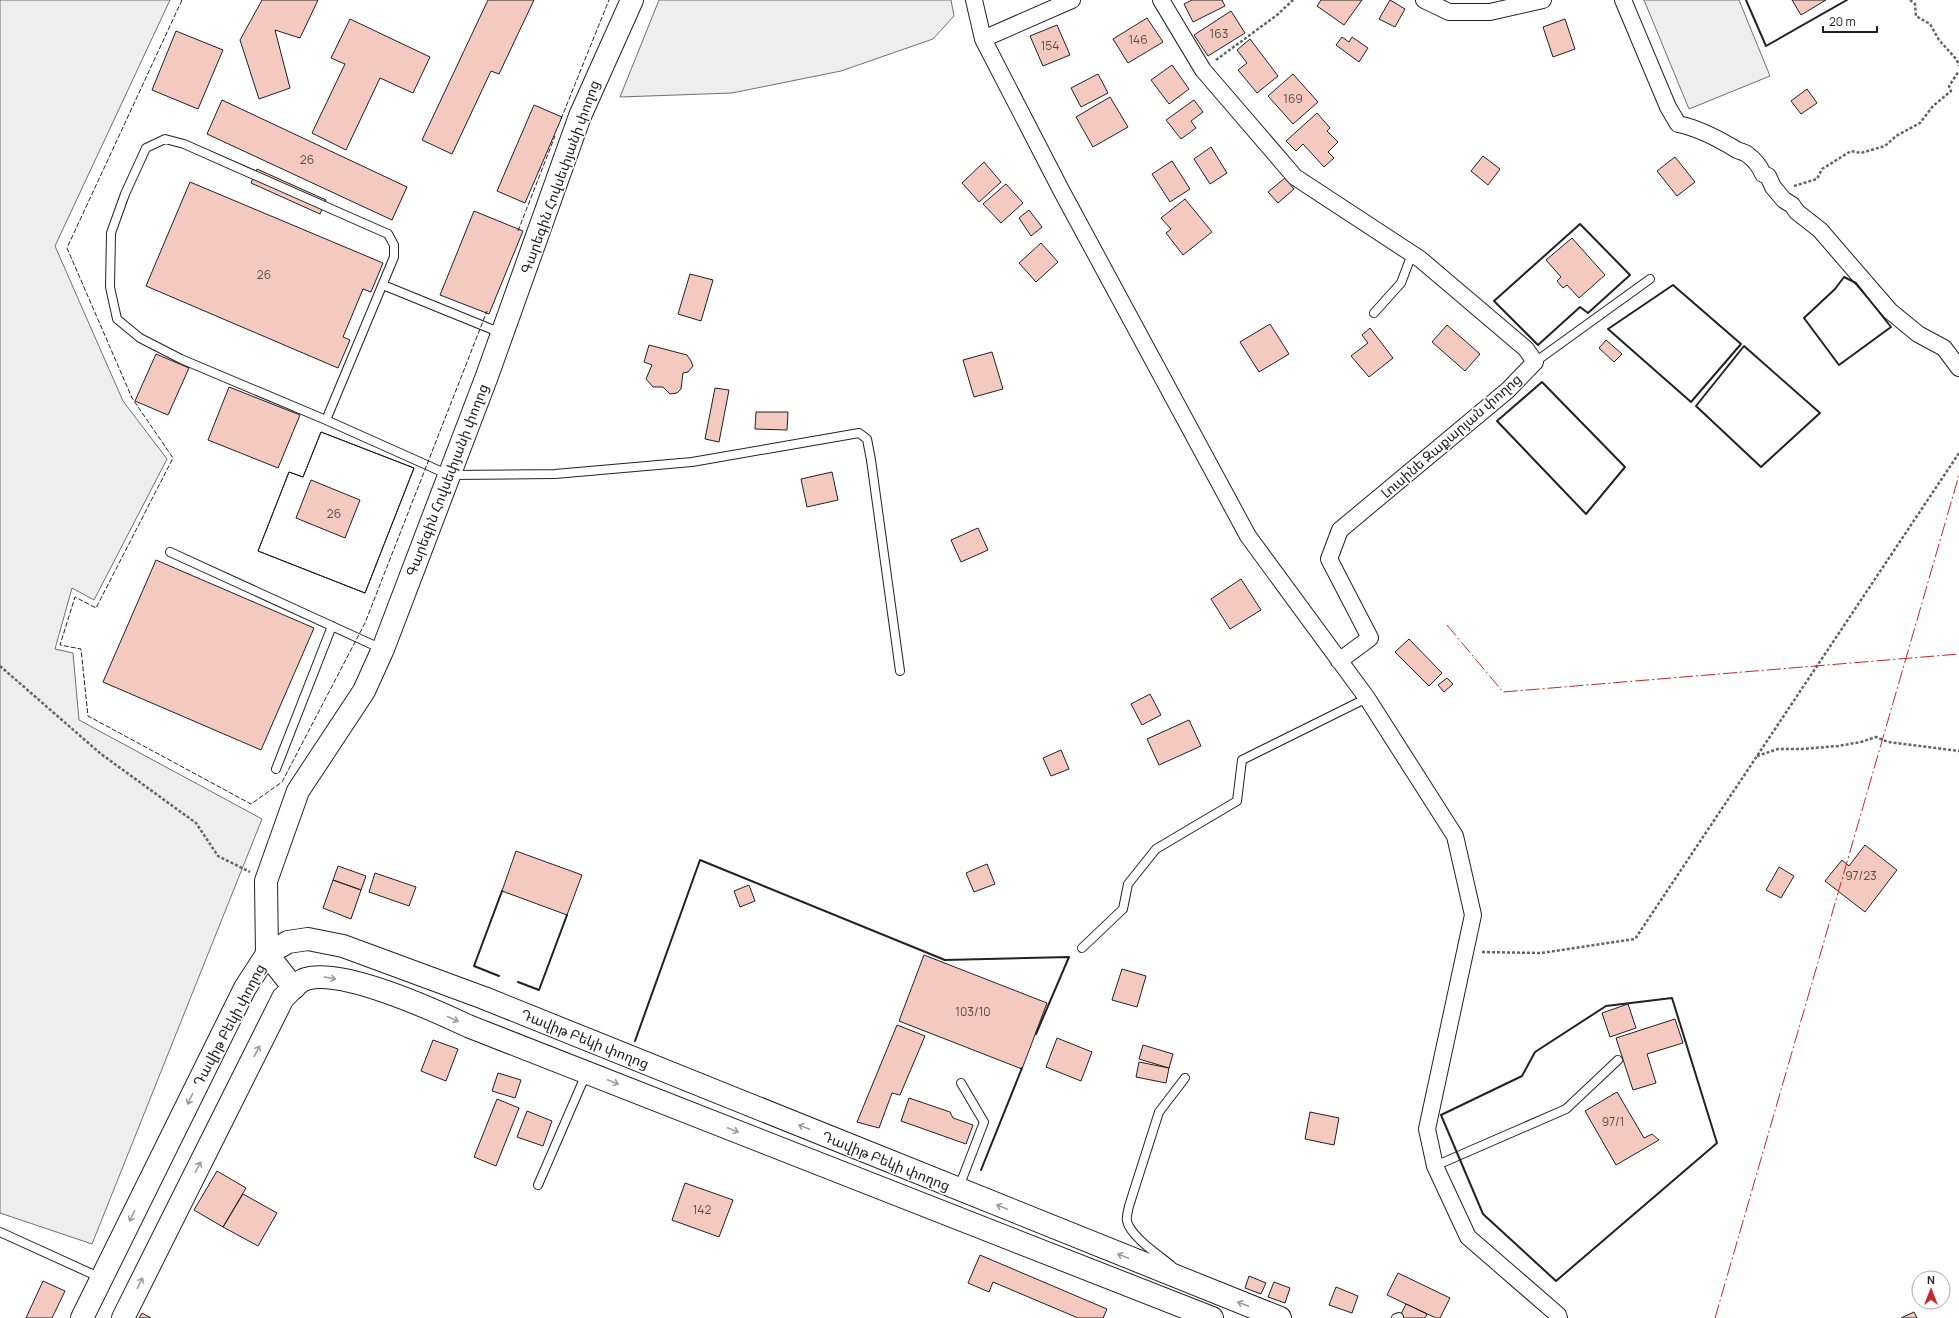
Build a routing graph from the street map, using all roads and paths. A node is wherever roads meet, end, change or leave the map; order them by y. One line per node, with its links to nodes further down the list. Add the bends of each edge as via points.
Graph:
1 (632, 0): 19 (main road, Գարեգին Հովսեփյանի փողոց, via 580,116)
2 (974, 0): 10 (street)
3 (1072, 0): 10 (street)
4 (1161, 0): 12 (street)
5 (1293, 0): 12 (path, via 1277,15)
6 (1424, 0): 7 (street, via 1449,12 1490,12)
7 (1543, 0)
8 (1623, 0): 14 (street, via 1668,107 1678,124 1692,127 1730,144 1749,155)
9 (1910, 0): 11 (path, via 1915,4 1916,16 1930,24 1938,40 1957,60)
10 (983, 39): 28 (street, via 1248,536)
11 (1959, 66)
12 (1203, 70): 15 (street, via 1295,177)
13 (1959, 71): 14 (path, via 1949,86 1951,91 1933,106 1920,123 1896,136 1885,146 1861,153 1850,151 1822,169 1817,179 1809,180 1802,185 1791,186 1779,177)
14 (1768, 176): 21 (street, via 1784,200 1820,230 1890,311 1918,334 1944,348)
15 (1412, 254): 18 (lane, via 1401,283); 20 (street, via 1526,349)
16 (1650, 279): 20 (lane)
17 (383, 285): 19 (lane); 22 (lane); 22 (lane, via 394,257 394,244 388,234 184,144 165,139 146,148 111,233 110,287 117,319 140,338 181,359)
18 (1374, 313)
19 (502, 334): 24 (main road, Գարեգին Հովսեփյանի փողոց)
20 (1535, 362): 28 (street, Լուսինե Զաքարյան փողոց, via 1508,390 1340,530 1329,559 1370,638)
21 (1959, 368)
22 (326, 420): 24 (lane)
23 (1959, 453): 33 (path)
24 (449, 475): 27 (main road, Գարեգին Հովսեփյանի փողոց); 30 (lane, via 554,474 692,462 859,433 867,439 871,460)
25 (170, 552): 26 (lane)
26 (332, 626): 27 (lane); 34 (lane)
27 (383, 649): 35 (main road, Գարեգին Հովսեփյանի փողոց, via 364,691 298,791)
28 (1339, 661): 31 (street)
29 (0, 666): 35 (path, via 101,754 196,823 218,856)
30 (900, 671)
31 (1367, 698): 36 (lane, via 1242,760 1237,801 1156,849 1128,884 1123,909); 37 (street, via 1454,836 1473,915)
32 (1959, 751): 33 (path, via 1888,742 1876,737 1838,746 1778,749)
33 (1757, 756): 37 (path, via 1635,939 1541,953)
34 (276, 768)
35 (266, 881): 38 (main road, Գարեգին Հովսեփյանի փողոց)
36 (1082, 948)
37 (1465, 952): 44 (street, via 1427,1129)
38 (267, 954): 39 (main road); 46 (main road, Դավիթ Բեկի փողոց, one-way to 38, via 491,1001 343,946 308,939 288,942); 49 (main road, Դավիթ Բեկի փողոց, one-way to 49, via 245,988)
39 (294, 988): 41 (main road, Դավիթ Բեկի փողոց, one-way to 41, via 305,979 322,976 349,981 414,1002); 52 (main road, Դավիթ Բեկի փողոց, one-way to 39, via 283,998)
40 (1618, 1060): 44 (lane, via 1566,1109)
41 (587, 1072): 45 (lane); 47 (main road, Դավիթ Բեկի փողոց, one-way to 47)
42 (1185, 1078): 50 (lane, via 1159,1112 1126,1220 1129,1228 1137,1236)
43 (961, 1083): 46 (lane, via 984,1122)
44 (1434, 1166): 55 (street, via 1468,1237)
45 (538, 1185)
46 (958, 1190): 47 (main road); 50 (main road, Դավիթ Բեկի փողոց, one-way to 46)
47 (948, 1215): 53 (main road, Դավիթ Բեկի փողոց)
48 (0, 1232): 49 (lane)
49 (101, 1278): 51 (main road, Դավիթ Բեկի փողոց)
50 (1194, 1285): 54 (main road, Դավիթ Բեկի փողոց, one-way to 50)
51 (82, 1318)
52 (123, 1318)
53 (1212, 1318)
54 (1280, 1318)
55 (1559, 1318)

